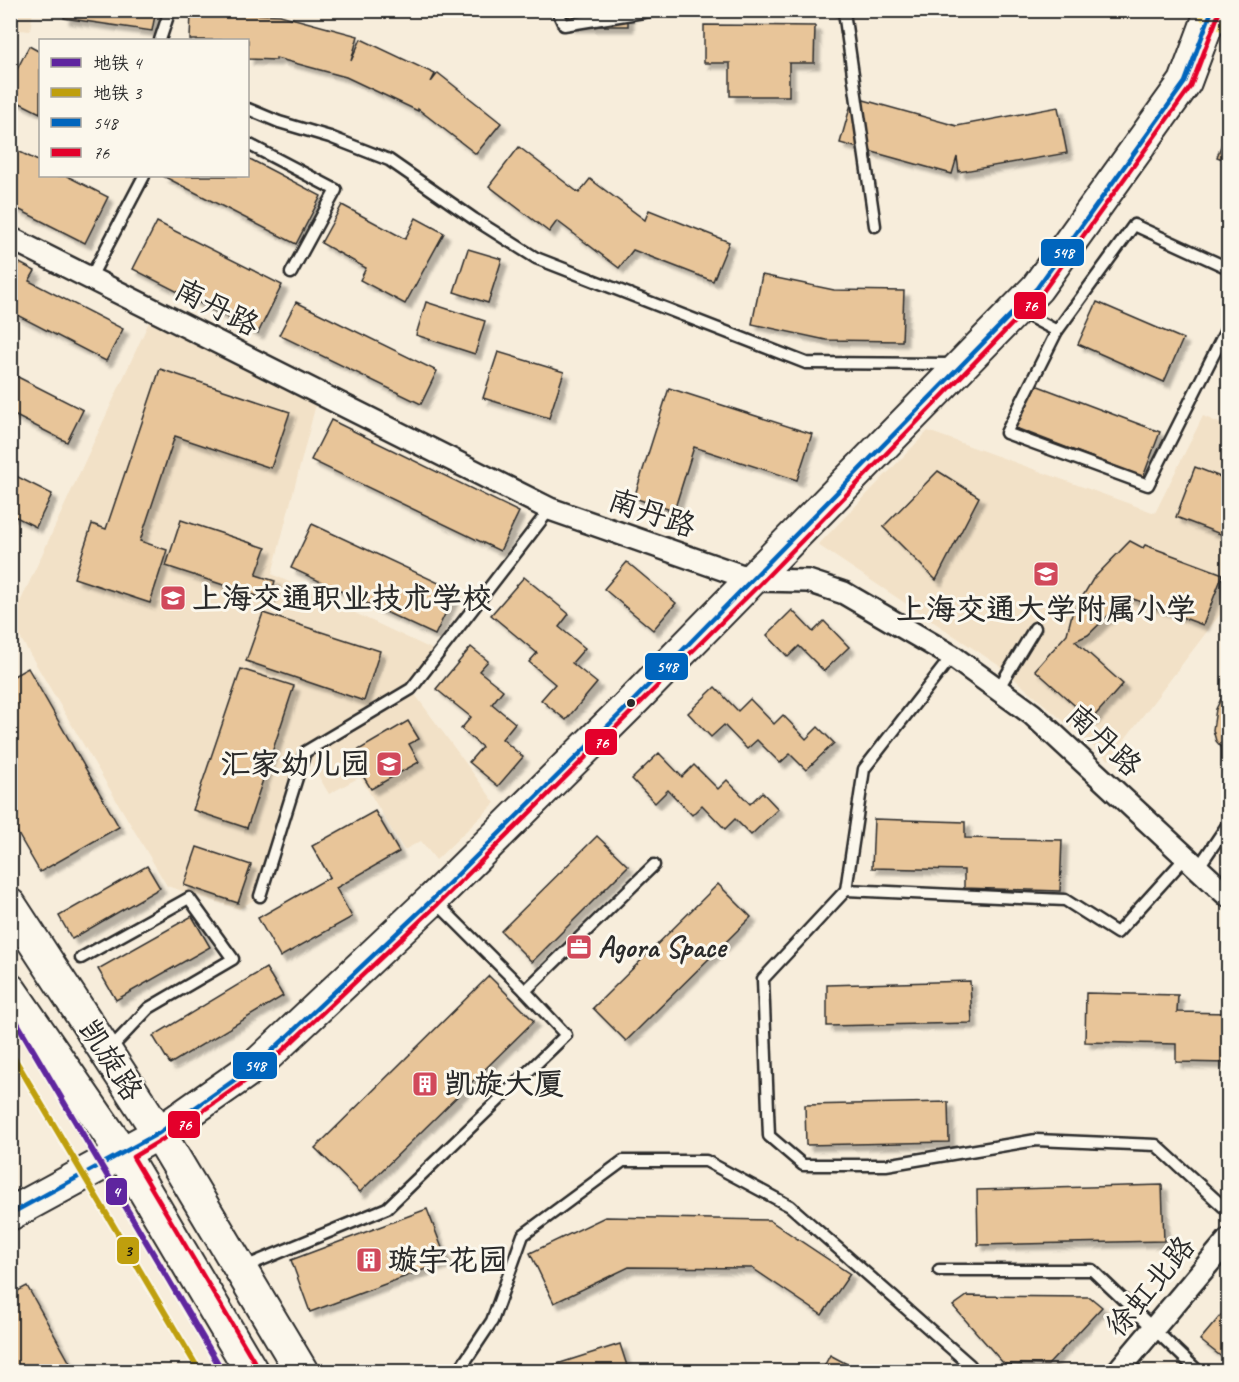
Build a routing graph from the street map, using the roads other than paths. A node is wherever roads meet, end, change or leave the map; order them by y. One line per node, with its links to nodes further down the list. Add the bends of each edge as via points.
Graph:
1 (170, 10): 7 (lane)
2 (557, 10): 3 (lane, via 564,25)
3 (656, 10)
4 (839, 10): 11 (lane, via 844,12)
5 (1213, 10): 6 (main road); 16 (street, via 1185,81 1037,288)
6 (1228, 16)
7 (160, 39)
8 (249, 109): 19 (lane, via 389,160 536,258 806,363)
9 (249, 145): 14 (lane, via 336,190)
10 (143, 177): 15 (lane)
11 (875, 226)
12 (10, 238): 15 (street, 南丹路)
13 (1228, 268): 18 (lane, via 1134,225)
14 (291, 273)
15 (91, 277): 20 (street, 南丹路)
16 (1016, 309): 18 (lane); 19 (street)
17 (1228, 326): 18 (lane, via 1148,485 1006,433)
18 (1057, 331)
19 (962, 364): 21 (street)
20 (550, 509): 21 (street, 南丹路); 29 (lane, via 411,689 305,752)
21 (754, 580): 23 (street, 南丹路, via 808,581 844,594); 31 (street)
22 (1035, 628): 24 (lane)
23 (952, 656): 24 (street, 南丹路); 28 (lane, via 864,769)
24 (998, 689): 26 (street, 南丹路, via 1032,714)
25 (1228, 824): 26 (lane)
26 (1192, 862): 28 (lane, via 1117,933 1065,900); 30 (street, 南丹路)
27 (654, 865): 35 (lane)
28 (846, 890): 39 (lane, via 762,979 769,1136 803,1166 886,1166 1036,1140 1156,1145)
29 (260, 896)
30 (1228, 896)
31 (433, 899): 35 (lane); 37 (street, via 260,1062)
32 (10, 905): 36 (street, 凯旋路)
33 (81, 958): 36 (lane, via 189,898 233,959 149,1008)
34 (10, 990): 38 (street, 凯旋路)
35 (525, 991): 42 (lane, via 566,1035 387,1208)
36 (106, 1053): 37 (street, 凯旋路)
37 (159, 1132): 38 (street); 42 (street, 凯旋路)
38 (123, 1154): 40 (street); 45 (street, 凯旋路)
39 (1228, 1211)
40 (10, 1214)
41 (1228, 1240): 44 (street, 徐虹北路)
42 (241, 1268): 46 (street, 凯旋路)
43 (939, 1270): 44 (lane, via 1092,1270)
44 (1153, 1328): 49 (street, 徐虹北路); 50 (lane)
45 (252, 1371)
46 (302, 1371)
47 (458, 1371): 48 (lane, via 492,1321 523,1235 623,1161 706,1161 789,1206 970,1365)
48 (972, 1371)
49 (1117, 1371)
50 (1199, 1371)

